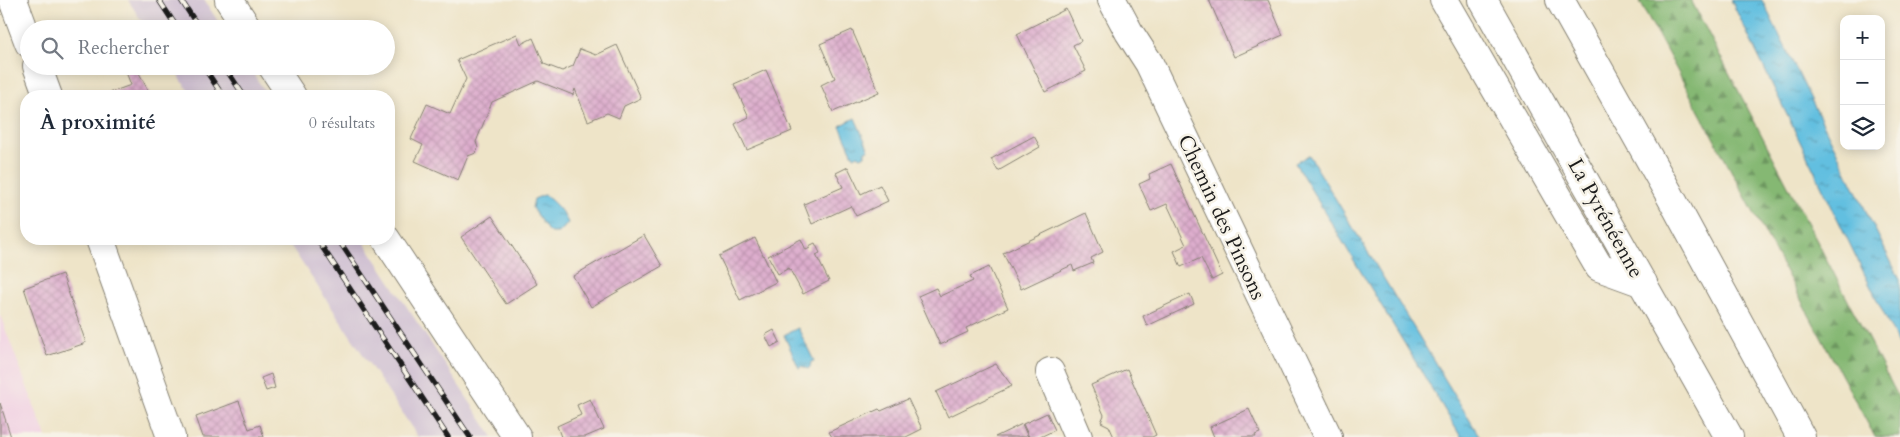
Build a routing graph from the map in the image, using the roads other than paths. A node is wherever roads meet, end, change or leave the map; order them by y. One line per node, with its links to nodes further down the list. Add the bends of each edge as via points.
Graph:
1 (13, 0): 7 (main road)
2 (229, 0): 8 (main road)
3 (1112, 0): 20 (main road, Chemin des Pinsons, via 1149,63)
4 (1444, 0): 15 (main road, via 1599,267)
5 (1482, 0): 15 (main road, La Pyrénéenne)
6 (1560, 0): 22 (main road)
7 (20, 20)
8 (242, 20)
9 (40, 75): 11 (main road)
10 (278, 75): 12 (main road)
11 (46, 90)
12 (288, 90)
13 (102, 245): 17 (main road)
14 (390, 245): 18 (main road)
15 (1643, 283): 21 (main road, La Pyrénéenne)
16 (1050, 372): 19 (main road)
17 (171, 437)
18 (517, 437)
19 (1078, 437)
20 (1328, 437)
21 (1729, 437)
22 (1801, 437)

